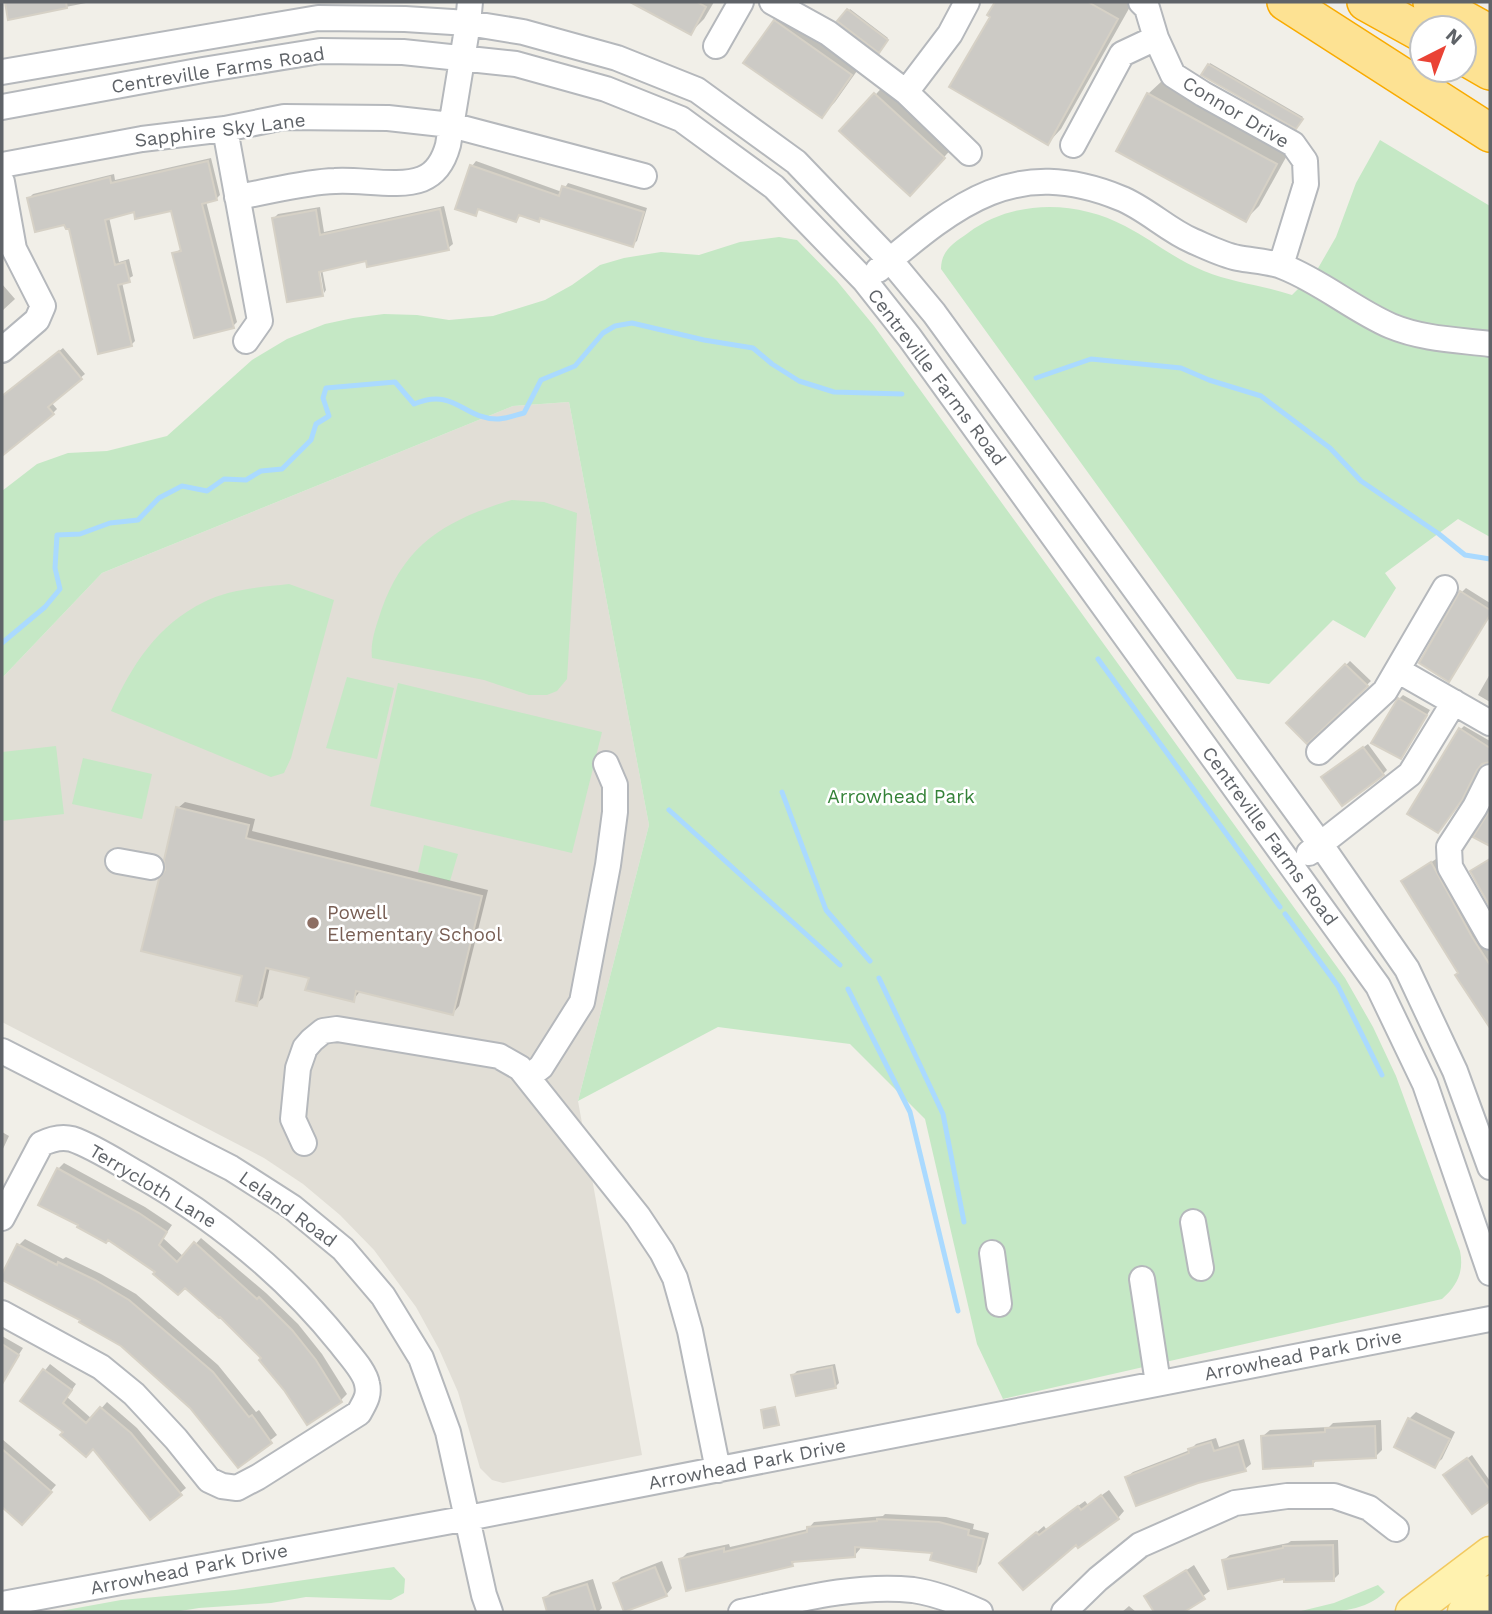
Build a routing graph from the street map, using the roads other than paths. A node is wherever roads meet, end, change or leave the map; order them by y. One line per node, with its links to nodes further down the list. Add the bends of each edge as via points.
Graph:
1 (741, 2): 14 (street)
2 (772, 2): 17 (street, via 828,33)
3 (967, 2): 17 (street, via 950,34)
4 (1141, 2): 13 (street, Connor Drive)
5 (1286, 2): 21 (highway)
6 (1366, 2): 11 (highway)
7 (1432, 2): 12 (highway)
8 (1473, 2): 10 (highway)
9 (469, 12): 15 (street); 16 (street, Centreville Farms Road, via 405,19 318,18); 28 (street, Centreville Farms Road, via 617,58 697,90 796,162)
10 (1490, 18)
11 (1408, 25)
12 (1490, 34)
13 (1156, 38): 22 (street, via 1122,54); 29 (street, Connor Drive, via 1173,75 1293,144 1306,161 1306,184)
14 (716, 47)
15 (463, 58): 18 (street, Centreville Farms Road, via 320,51); 19 (street); 30 (street, Centreville Farms Road, via 516,64 593,86 681,120 774,187)
16 (2, 72)
17 (906, 92): 23 (street)
18 (2, 107)
19 (450, 125): 20 (street, Sapphire Sky Lane, via 388,118 284,117); 25 (street, Sapphire Sky Lane); 27 (street, via 444,157 421,179 333,181)
20 (225, 129): 24 (street, Sapphire Sky Lane); 27 (street)
21 (1490, 133)
22 (1073, 145)
23 (969, 153)
24 (2, 165)
25 (644, 176)
26 (2, 182): 33 (street, via 14,249 43,306 37,320)
27 (237, 197): 31 (street)
28 (890, 260): 29 (street, via 950,214 993,189 1040,180 1078,184 1122,198 1190,240 1236,258); 30 (street); 41 (street, Centreville Farms Road, via 934,313)
29 (1281, 265): 32 (street, via 1391,326)
30 (865, 281): 43 (street, Centreville Farms Road)
31 (263, 326)
32 (1490, 344)
33 (2, 350)
34 (1445, 588): 35 (street)
35 (1399, 671): 36 (street); 38 (street, via 1385,691)
36 (1454, 702): 37 (street); 41 (street, via 1410,774)
37 (1490, 723)
38 (1319, 752)
39 (606, 764): 47 (street, via 615,785 615,812 582,1002 541,1066)
40 (1490, 777): 45 (street, via 1449,846 1450,867)
41 (1321, 845): 43 (street); 49 (street, Centreville Farms Road, via 1407,969 1455,1071)
42 (118, 860): 44 (street)
43 (1292, 866): 55 (street, Centreville Farms Road, via 1378,986 1425,1084)
44 (151, 867)
45 (1490, 937)
46 (2, 1051): 62 (street, Leland Road, via 231,1168 292,1207 343,1249 383,1296 421,1358 448,1432)
47 (528, 1077): 48 (street, via 499,1056 337,1029 323,1031 305,1048 298,1068 293,1119); 61 (street, via 639,1216 676,1278)
48 (304, 1143)
49 (1490, 1167)
50 (9, 1188): 51 (street); 58 (street, Terrycloth Lane, via 41,1144 52,1138 69,1138 180,1198 225,1229 312,1309 367,1381 368,1398 359,1413 281,1463 237,1488 222,1486 209,1480 134,1394 101,1367)
51 (2, 1218)
52 (1193, 1223): 54 (street)
53 (992, 1253): 57 (street)
54 (1201, 1268)
55 (1490, 1273)
56 (1142, 1279): 60 (street)
57 (999, 1304)
58 (2, 1312)
59 (1490, 1319): 60 (street, Arrowhead Park Drive)
60 (1158, 1383): 61 (street, Arrowhead Park Drive)
61 (718, 1470): 62 (street, Arrowhead Park Drive)
62 (468, 1518): 66 (street, Arrowhead Park Drive); 67 (street, Leland Road)
63 (1396, 1529): 70 (street, via 1369,1508 1334,1496 1235,1503 1140,1545)
64 (1490, 1553): 71 (main road)
65 (1490, 1592): 72 (main road)
66 (2, 1604)
67 (490, 1612)
68 (741, 1612): 69 (street, via 864,1589 915,1590)
69 (980, 1612)
70 (1064, 1612)
71 (1412, 1612)
72 (1464, 1612)

